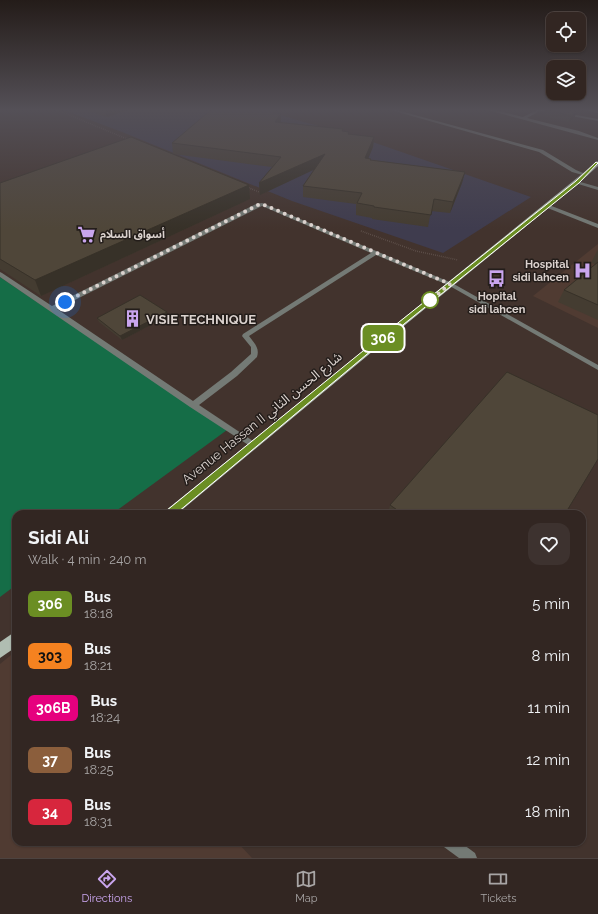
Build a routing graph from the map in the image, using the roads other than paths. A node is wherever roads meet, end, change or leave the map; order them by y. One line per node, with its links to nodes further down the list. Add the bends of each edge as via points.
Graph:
1 (531, 149): 3 (street, via 553,156 575,171)
2 (598, 163): 3 (main road, Avenue Hassan II شارع الحسن الثاني)
3 (586, 175): 4 (main road, Avenue Hassan II شارع الحسن الثاني)
4 (577, 182): 5 (street); 6 (main road, Avenue Hassan II شارع الحسن الثاني)
5 (598, 189)
6 (547, 206): 7 (street); 10 (main road, Avenue Hassan II شارع الحسن الثاني)
7 (598, 226)
8 (376, 252): 10 (street); 11 (street, via 266,205 258,205); 13 (street, via 245,336 254,347 255,355)
9 (0, 274): 11 (street)
10 (450, 284): 12 (street); 14 (main road, Avenue Hassan II شارع الحسن الثاني)
11 (52, 309): 13 (street)
12 (598, 368)
13 (194, 405): 14 (street)
14 (253, 445): 15 (main road, Avenue Hassan II شارع الحسن الثاني)
15 (174, 510)
16 (12, 641): 17 (main road)
17 (0, 651)
18 (454, 846): 19 (street)
19 (470, 858)

